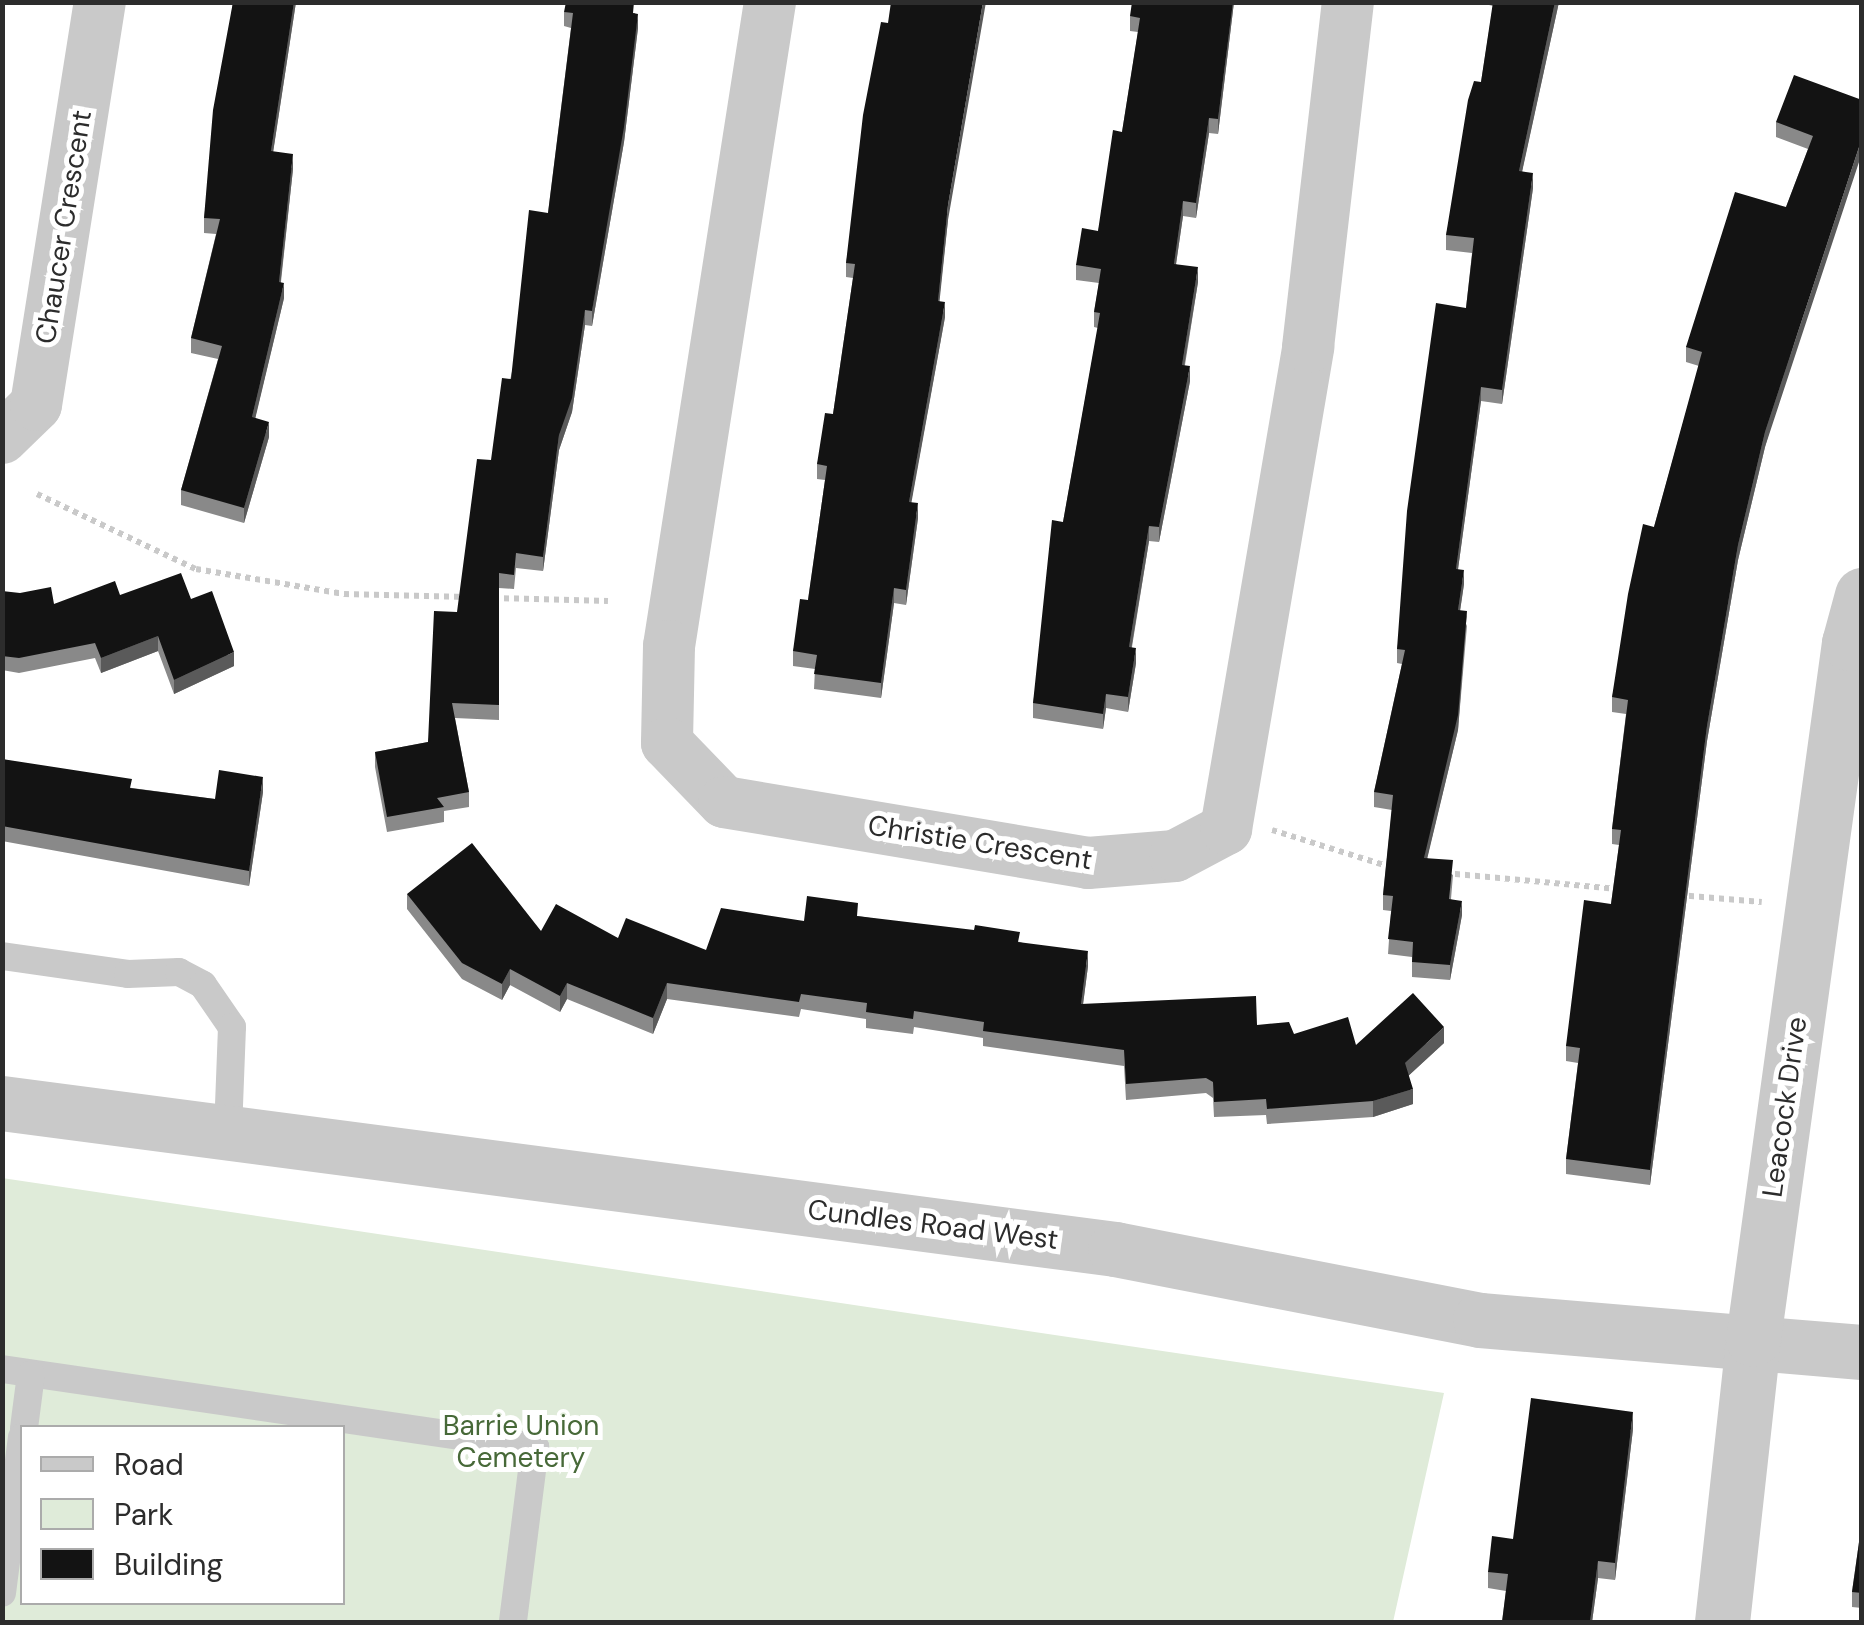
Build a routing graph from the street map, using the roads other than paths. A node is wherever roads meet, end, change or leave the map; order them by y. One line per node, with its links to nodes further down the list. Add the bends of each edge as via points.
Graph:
1 (100, 2): 4 (street, Chaucer Crescent, via 36,405)
2 (770, 2): 3 (street, Christie Crescent, via 669,646 667,743 724,802 1088,863 1175,856 1226,829 1308,347)
3 (1348, 2)
4 (2, 438)
5 (1862, 594): 9 (street, Leacock Drive, via 1848,643)
6 (2, 956): 8 (lane, via 128,974 180,972 202,985 232,1026)
7 (2, 1103): 8 (street, Cundles Road West)
8 (228, 1132): 9 (street, Cundles Road West, via 1115,1249 1480,1320)
9 (1753, 1340): 10 (street, Cundles Road West); 17 (street, Leacock Drive)
10 (1862, 1352)
11 (2, 1369): 12 (lane)
12 (31, 1374): 13 (lane); 16 (lane, via 535,1447)
13 (24, 1425)
14 (20, 1453): 15 (lane)
15 (2, 1594)
16 (513, 1622)
17 (1722, 1622)

